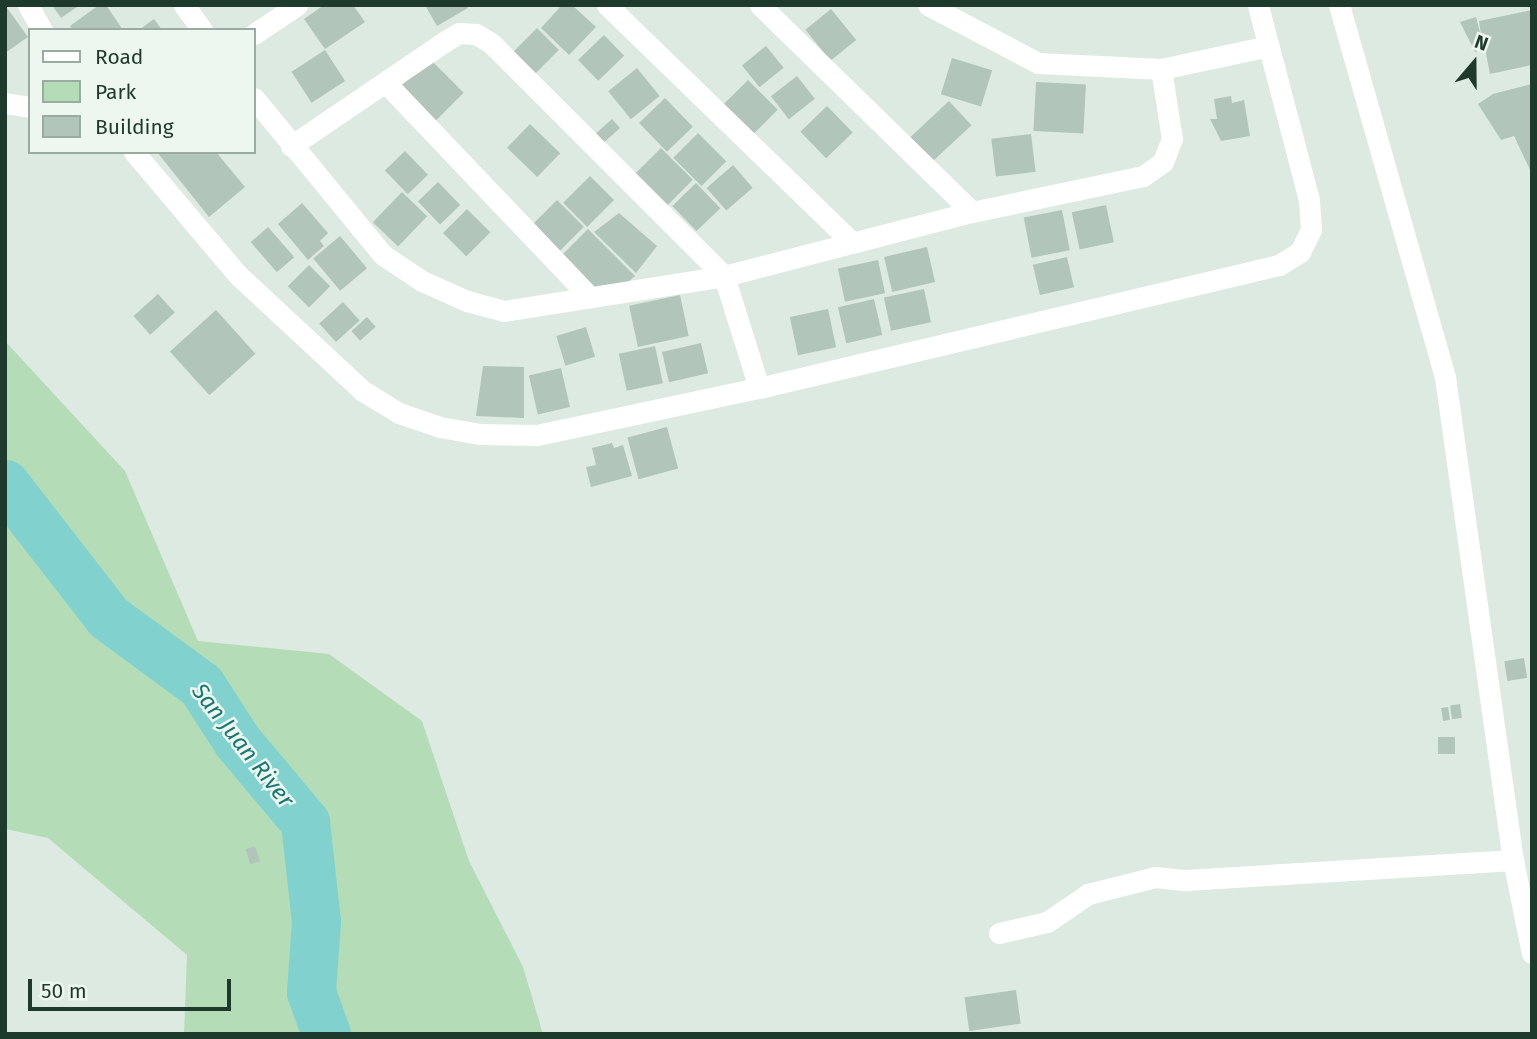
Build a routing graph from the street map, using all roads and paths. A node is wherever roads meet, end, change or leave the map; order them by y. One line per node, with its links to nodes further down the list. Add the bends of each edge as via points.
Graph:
1 (28, 5): 9 (street)
2 (184, 5): 10 (street)
3 (297, 5): 11 (street)
4 (607, 5): 21 (street)
5 (760, 5): 20 (street)
6 (928, 5): 13 (street, via 1038,63)
7 (1258, 5): 12 (street)
8 (1339, 5): 25 (street, via 1445,377)
9 (42, 28)
10 (201, 28)
11 (256, 33)
12 (1269, 46): 13 (street); 24 (street, via 1309,200 1311,229 1300,252 1279,265)
13 (1161, 69): 20 (street, via 1172,139 1163,162 1143,176)
14 (386, 83): 18 (street); 22 (street, via 459,33 476,34 491,43); 23 (street)
15 (256, 101): 18 (street)
16 (5, 103): 17 (street)
17 (28, 107)
18 (291, 146): 23 (street, via 383,255 422,281 467,301 505,311)
19 (136, 154): 24 (street, via 197,231 280,319 363,391 399,413 480,435 537,435)
20 (972, 212): 21 (street)
21 (853, 243): 22 (street)
22 (724, 275): 23 (street); 24 (street)
23 (590, 297)
24 (759, 388)
25 (1513, 860): 26 (street, via 1186,880 1155,877 1088,894 1047,922); 27 (street)
26 (999, 933)
27 (1532, 953)

